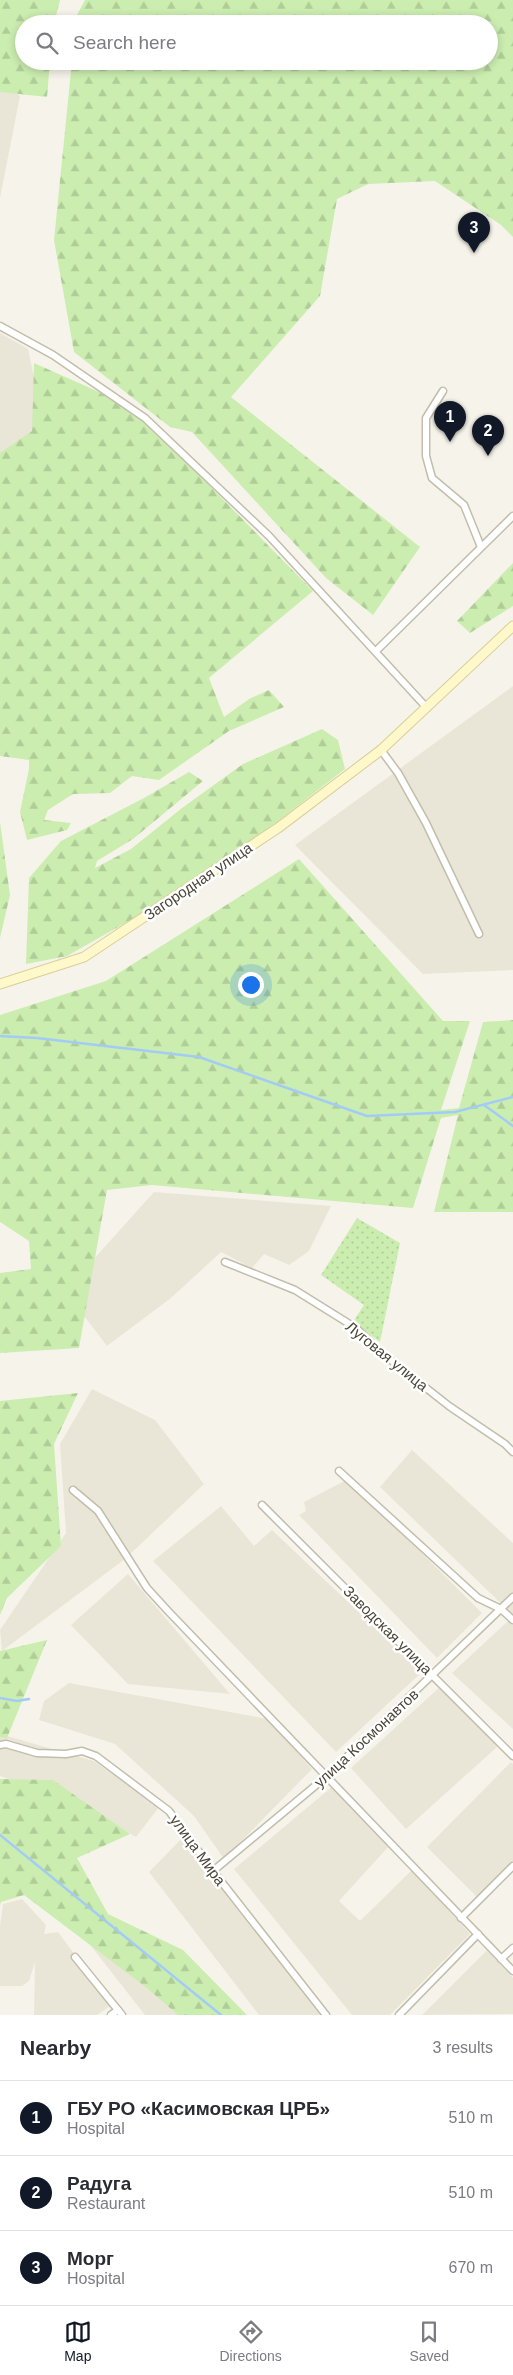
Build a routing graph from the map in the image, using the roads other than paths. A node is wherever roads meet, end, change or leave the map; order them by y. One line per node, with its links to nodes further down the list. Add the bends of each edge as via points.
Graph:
1 (0, 326): 6 (street, via 53,355 145,418 268,536)
2 (443, 391): 4 (street, via 426,418 428,463 432,478 464,505)
3 (513, 516): 4 (street)
4 (481, 547): 6 (street)
5 (513, 626): 7 (main road, Загородная улица)
6 (376, 652): 7 (street)
7 (428, 708): 8 (main road, Загородная улица)
8 (381, 750): 9 (street, via 426,823); 10 (main road, Загородная улица, via 278,828 84,957)
9 (479, 934)
10 (0, 984)
11 (225, 1262): 12 (street, Луговая улица, via 295,1290 356,1328 383,1354)
12 (513, 1452)
13 (339, 1471): 17 (street, via 478,1598)
14 (73, 1490): 22 (street, via 98,1511 147,1588)
15 (262, 1505): 19 (street, Заводская улица)
16 (513, 1597): 17 (street, улица Космонавтов)
17 (501, 1609): 18 (street); 19 (street, улица Космонавтов)
18 (513, 1620)
19 (434, 1675): 21 (street, Заводская улица); 22 (street, улица Космонавтов)
20 (0, 1745): 24 (street, улица Мира, via 37,1753 82,1751 96,1756 169,1811)
21 (513, 1756)
22 (327, 1776): 24 (street, улица Космонавтов); 25 (street)
23 (513, 1866): 25 (street)
24 (213, 1871): 33 (street, улица Мира)
25 (461, 1918): 26 (street)
26 (478, 1934): 29 (street); 34 (street)
27 (513, 1948): 29 (street)
28 (75, 1956): 31 (street)
29 (502, 1959): 30 (street)
30 (513, 1971)
31 (120, 2012): 32 (street)
32 (110, 2015)
33 (326, 2015)
34 (399, 2015)

